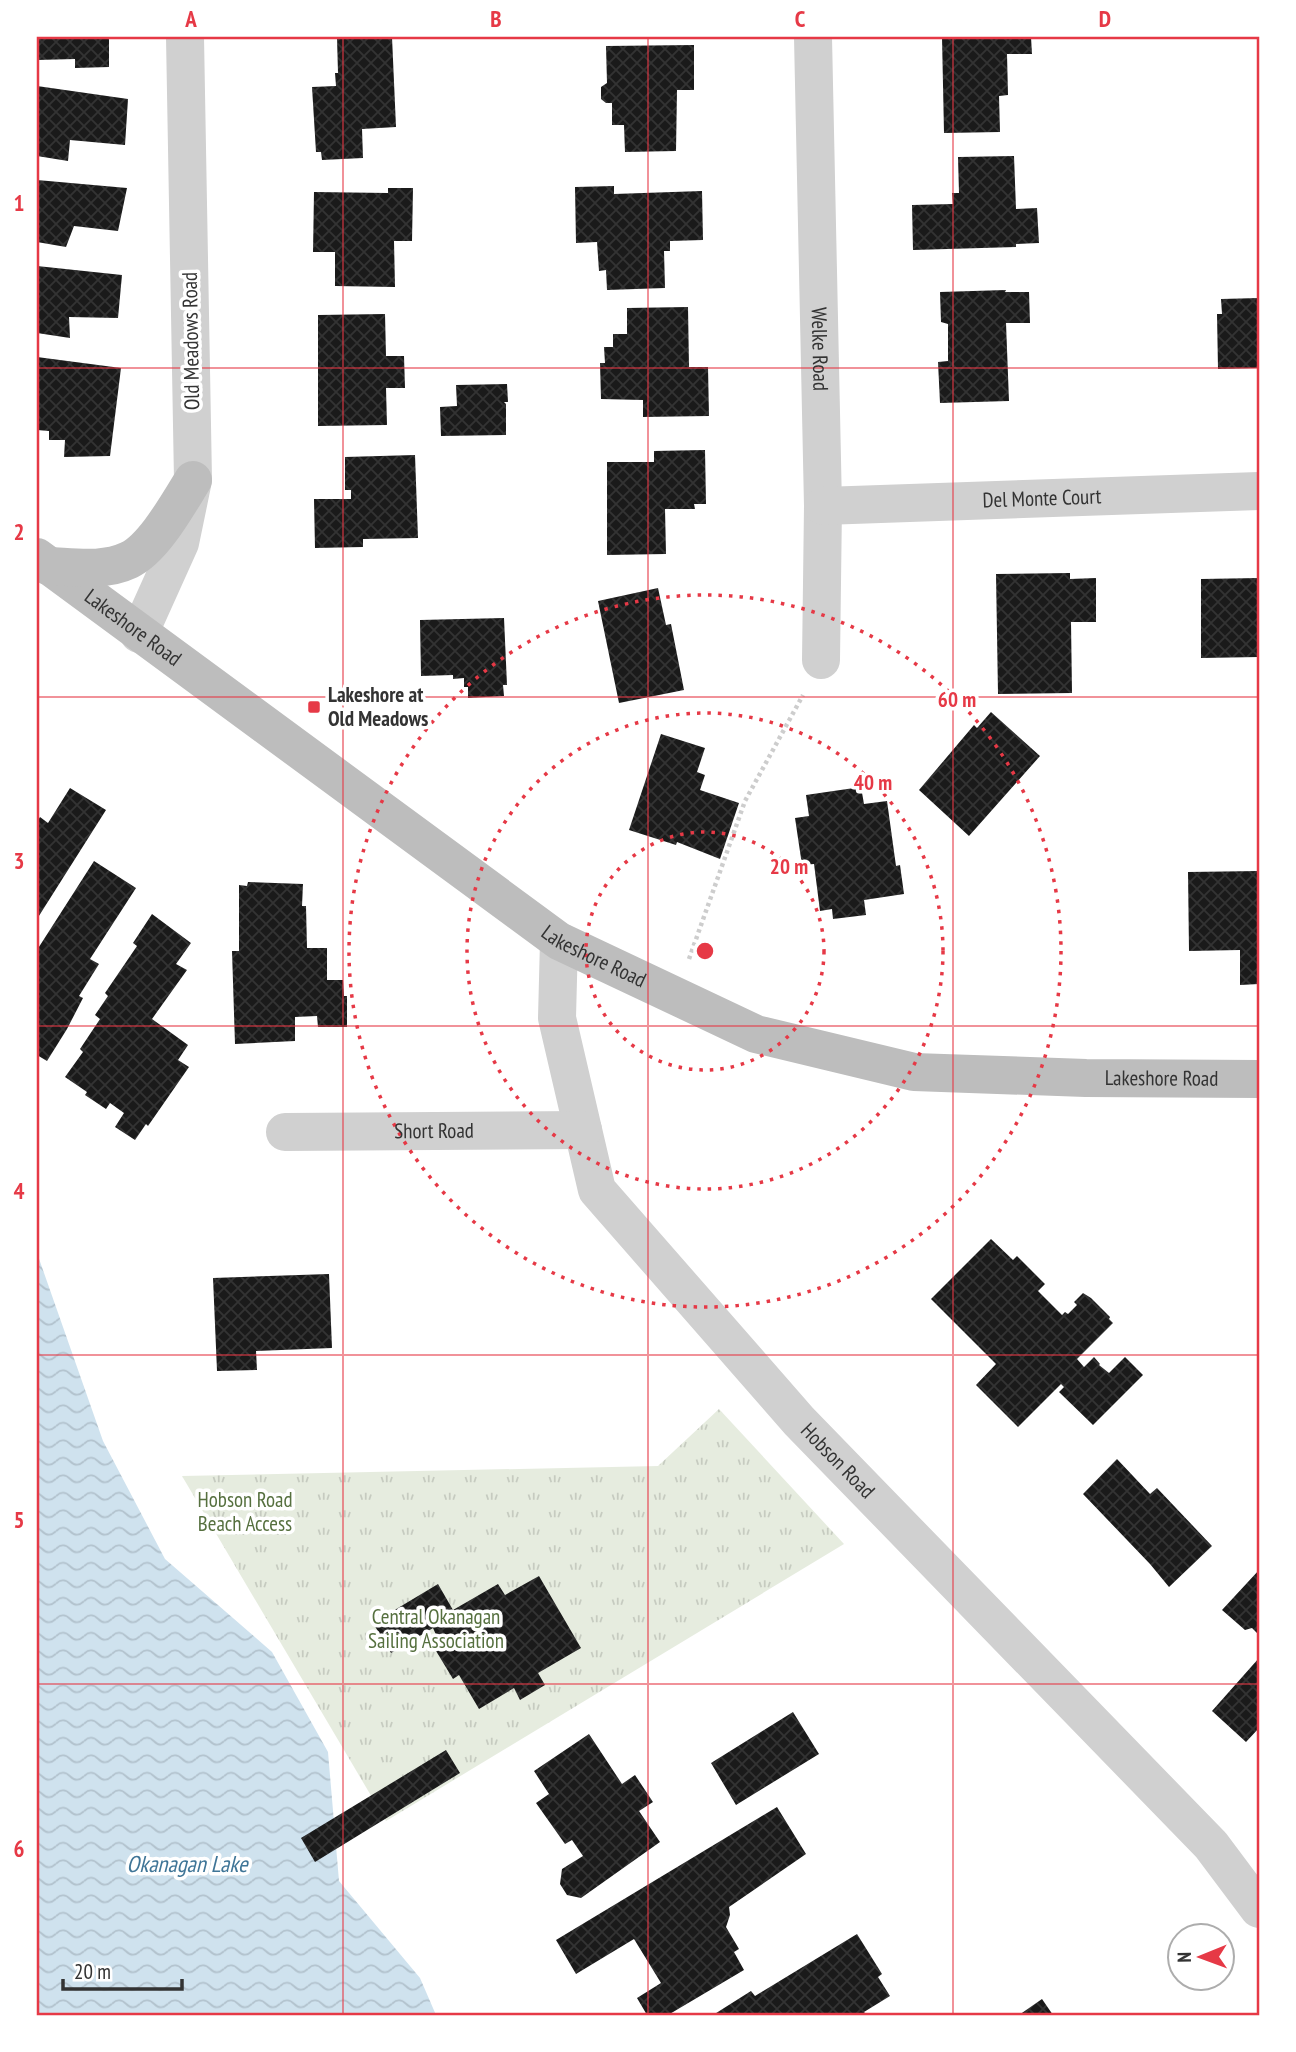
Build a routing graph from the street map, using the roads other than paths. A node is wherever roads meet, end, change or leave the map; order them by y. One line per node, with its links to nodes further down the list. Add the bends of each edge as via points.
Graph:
1 (185, 37): 3 (street, Old Meadows Road)
2 (813, 37): 5 (street, Welke Road)
3 (193, 480): 6 (main road, via 158,535 129,560 95,568); 7 (street, Old Meadows Road, via 180,543)
4 (1259, 491): 5 (street, Del Monte Court)
5 (823, 506): 8 (street, Welke Road)
6 (42, 561): 7 (main road, Lakeshore Road)
7 (139, 634): 9 (main road, Lakeshore Road)
8 (821, 660)
9 (559, 942): 10 (main road, Lakeshore Road, via 756,1034 914,1072); 11 (street, Hobson Road, via 557,1018)
10 (1259, 1079)
11 (583, 1130): 12 (street, Short Road); 13 (street, Hobson Road, via 597,1189 606,1200 799,1421 1211,1845)
12 (285, 1132)
13 (1259, 1909)

